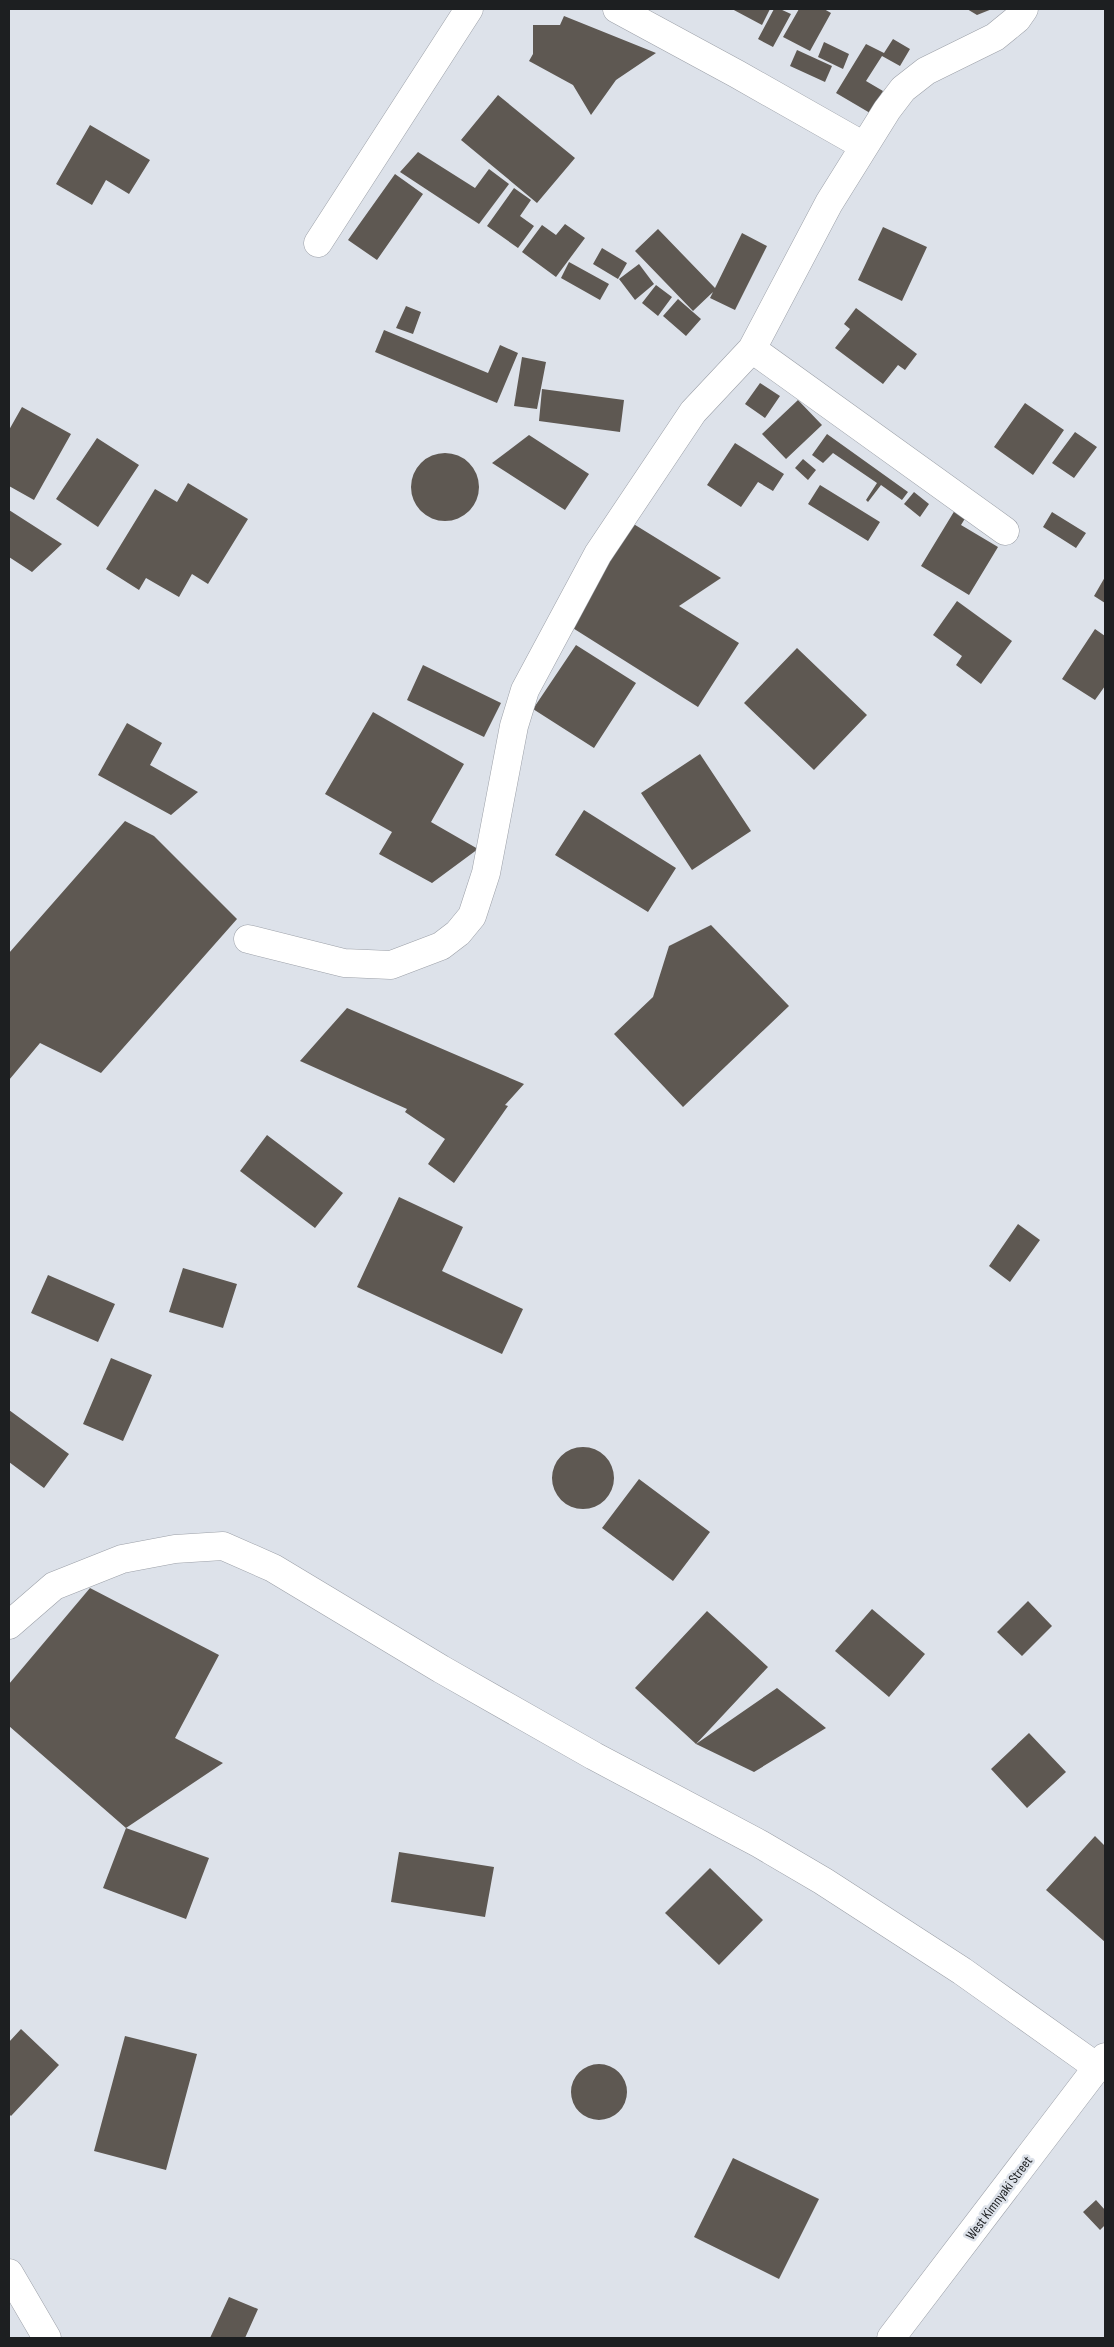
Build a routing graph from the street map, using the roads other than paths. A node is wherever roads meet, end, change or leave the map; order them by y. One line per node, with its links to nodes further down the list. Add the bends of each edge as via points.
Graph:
1 (469, 9): 5 (street)
2 (617, 9): 4 (street)
3 (1024, 9): 4 (street, via 995,37 926,71 903,89)
4 (864, 146): 6 (street, via 829,203)
5 (318, 243)
6 (752, 349): 7 (street); 8 (street, via 693,412 649,477 598,554 525,690 514,726 486,873 472,916 458,933 440,946 390,965 344,963)
7 (1005, 531)
8 (248, 939)
9 (9, 1625): 10 (street, via 54,1586 122,1559 175,1549 223,1546 273,1568 440,1669 823,1881)
10 (1101, 2062): 13 (street, West Kimnyaki Street)
11 (9, 2273): 12 (street)
12 (47, 2338)
13 (891, 2338)

